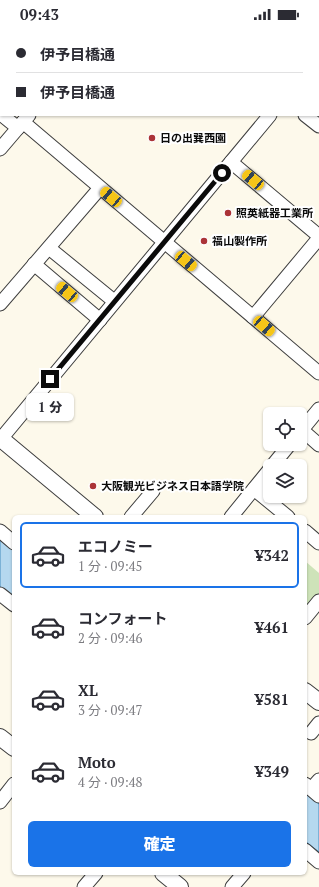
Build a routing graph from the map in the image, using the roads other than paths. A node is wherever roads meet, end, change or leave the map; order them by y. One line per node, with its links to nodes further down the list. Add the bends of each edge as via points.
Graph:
1 (6, 116): 4 (street)
2 (269, 116): 7 (street)
3 (306, 116): 5 (street)
4 (23, 122): 6 (street); 8 (street)
5 (319, 126)
6 (0, 149)
7 (231, 162): 9 (street); 10 (street)
8 (100, 188): 9 (street); 11 (street)
9 (164, 242): 13 (street); 15 (street)
10 (318, 242): 15 (street)
11 (49, 248): 12 (street); 13 (street)
12 (34, 264): 14 (street); 16 (street)
13 (114, 301): 16 (street)
14 (0, 304)
15 (253, 317): 17 (street)
16 (100, 320): 21 (street)
17 (319, 373)
18 (319, 409): 19 (street)
19 (307, 424)
20 (307, 436): 22 (street)
21 (0, 439): 28 (street)
22 (319, 445)
23 (284, 451): 24 (street)
24 (278, 459)
25 (263, 478): 26 (street)
26 (254, 489): 30 (street); 31 (street)
27 (153, 491): 29 (street)
28 (93, 515)
29 (133, 515)
30 (233, 515)
31 (286, 515)
32 (0, 532): 34 (street)
33 (307, 533): 35 (street)
34 (12, 541)
35 (319, 543)
36 (0, 594): 38 (street)
37 (319, 601): 39 (street)
38 (12, 603)
39 (307, 616)
40 (307, 693): 41 (street)
41 (319, 702)
42 (0, 737): 43 (street)
43 (12, 746)
44 (12, 787): 45 (street)
45 (0, 802)
46 (307, 852): 47 (street)
47 (319, 862)
48 (94, 875): 51 (street)
49 (165, 875): 52 (street)
50 (242, 875): 53 (street)
51 (84, 887)
52 (180, 887)
53 (232, 887)

